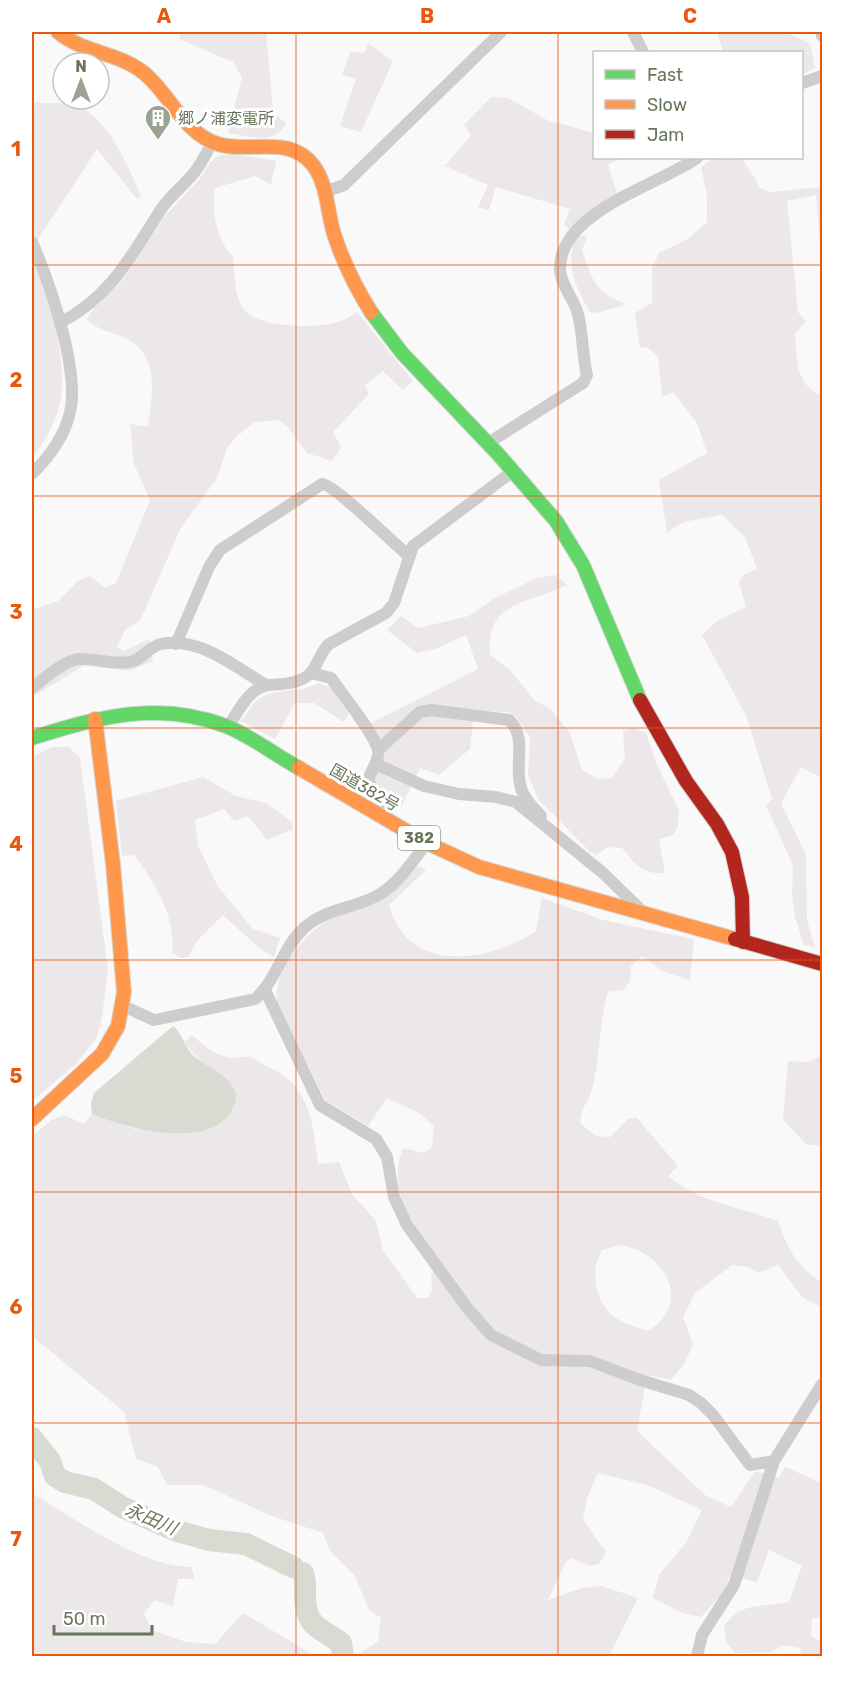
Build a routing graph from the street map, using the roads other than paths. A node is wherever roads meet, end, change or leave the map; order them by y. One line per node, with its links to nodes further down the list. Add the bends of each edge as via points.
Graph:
1 (58, 32): 7 (main road, via 69,43 141,70 200,135)
2 (501, 32): 9 (street, via 344,185)
3 (633, 32): 4 (street)
4 (642, 51)
5 (822, 76): 6 (street)
6 (803, 82)
7 (212, 143): 9 (main road, via 290,149 307,159 318,172); 11 (street, via 194,174 170,197 137,251 104,291 83,311)
8 (685, 162): 12 (street, via 600,211 571,235 560,271 578,313 586,375 583,383)
9 (325, 192): 12 (main road, via 335,237 369,310 413,364)
10 (32, 242): 11 (street)
11 (60, 323): 14 (street, via 66,349 70,414 57,442)
12 (488, 443): 13 (main road)
13 (513, 471): 15 (street, via 413,546); 29 (main road, via 557,522 580,561 621,662 647,712 687,782 725,834 738,870)
14 (32, 474)
15 (409, 556): 16 (street, via 337,489 322,483 220,550); 17 (street, via 394,603 374,620 329,644)
16 (176, 644): 18 (street, via 198,647 225,659); 19 (street, via 154,646 133,662 77,659)
17 (311, 674): 18 (street, via 291,682); 23 (street, via 331,678)
18 (266, 685): 21 (street, via 244,702)
19 (32, 688)
20 (95, 719): 21 (main road, 国道382号 / 382, via 156,709 197,715); 22 (main road, 国道382号 / 382); 32 (main road, via 123,967)
21 (228, 727): 25 (main road, 国道382号 / 382)
22 (32, 738)
23 (378, 750): 24 (street); 26 (street, via 420,712 509,720 517,727 521,789)
24 (376, 764): 25 (street, via 368,780); 26 (street, via 423,786 516,802)
25 (386, 818): 27 (main road, 国道382号 / 382)
26 (553, 831): 28 (street)
27 (427, 843): 28 (main road, 国道382号 / 382, via 479,867); 31 (street, via 380,894 321,915 304,927)
28 (645, 914): 29 (main road, 国道382号 / 382)
29 (743, 942): 30 (main road, 国道382号 / 382)
30 (822, 964)
31 (265, 990): 32 (street, via 255,999 168,1019 154,1020); 35 (street, via 320,1105 376,1139 387,1156 394,1197 407,1225 491,1335 541,1360 591,1361 689,1395 702,1402 750,1466)
32 (123, 1006): 33 (main road, via 111,1041 102,1054)
33 (32, 1119)
34 (822, 1384): 35 (street)
35 (774, 1461): 36 (street, via 734,1585 702,1635)
36 (697, 1656)

